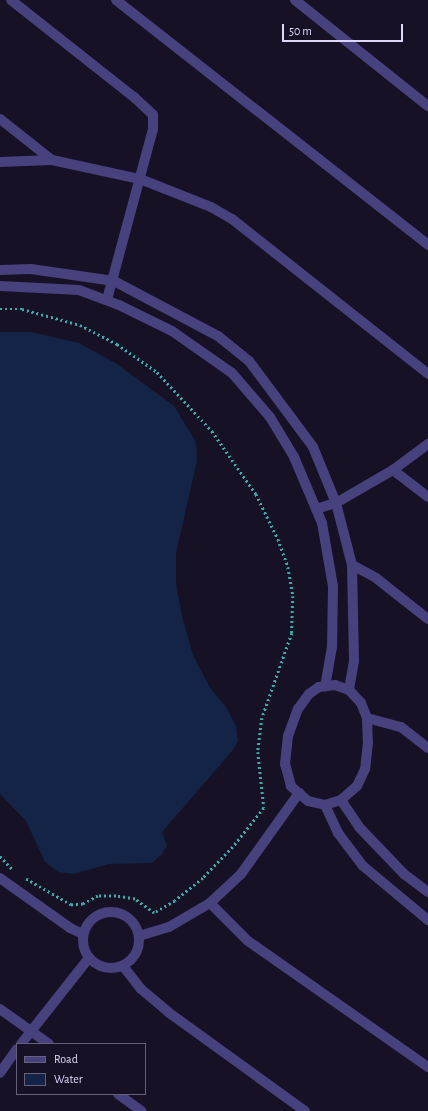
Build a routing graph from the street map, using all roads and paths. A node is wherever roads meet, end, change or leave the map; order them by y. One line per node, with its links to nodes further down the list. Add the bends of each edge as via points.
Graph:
1 (12, 0): 8 (street, via 153,115 153,129)
2 (116, 0): 9 (street)
3 (295, 0): 4 (street)
4 (428, 106)
5 (0, 119): 6 (street)
6 (52, 160): 7 (street); 8 (street)
7 (0, 162)
8 (140, 179): 11 (street); 15 (street, via 194,199 232,219)
9 (428, 245)
10 (0, 270): 11 (street, via 30,269)
11 (114, 281): 13 (street); 19 (street, via 218,336 249,361 314,447)
12 (0, 286): 13 (street, via 79,290)
13 (106, 300): 20 (street, via 172,331 232,373 270,417 294,457)
14 (0, 309): 33 (path, via 22,309 80,325 117,344 157,372 212,431 256,494 278,539 288,567 293,596 292,634 262,718 258,752 264,808 254,824 203,878 175,901 154,913 135,899 116,896 98,896 83,904 71,905)
15 (428, 374)
16 (428, 444): 17 (street)
17 (393, 470): 18 (street); 19 (street)
18 (428, 498)
19 (336, 503): 20 (street); 21 (street)
20 (316, 509): 23 (street, via 322,523 333,586 332,647)
21 (352, 564): 22 (street, via 376,578); 24 (street, via 354,661)
22 (428, 619)
23 (325, 686): 24 (street, via 335,685); 27 (street, via 309,694 298,709 288,736 286,764 291,786)
24 (349, 690): 25 (street, via 361,703)
25 (366, 718): 26 (street, via 401,727); 28 (street, via 368,742 365,769 357,786)
26 (428, 748)
27 (299, 793): 29 (street, via 308,801); 35 (street, via 241,874)
28 (341, 800): 29 (street); 34 (street, via 359,826 404,874)
29 (325, 805): 36 (street, via 338,833 363,866)
30 (0, 856): 31 (path)
31 (18, 874)
32 (0, 878): 37 (street)
33 (24, 878)
34 (428, 892)
35 (210, 903): 38 (street, via 169,927); 46 (street, via 248,941)
36 (428, 920)
37 (83, 934): 38 (street, via 93,918 112,912 130,919); 39 (street, via 82,943)
38 (139, 936): 40 (street, via 136,954)
39 (89, 958): 40 (street, via 105,968); 42 (street)
40 (123, 966): 50 (street, via 141,989 168,1012)
41 (0, 1009): 42 (street)
42 (30, 1030): 43 (street); 44 (street)
43 (22, 1043)
44 (48, 1043)
45 (16, 1050): 47 (street)
46 (428, 1068)
47 (0, 1073)
48 (119, 1095): 49 (street)
49 (141, 1111)
50 (305, 1111)

